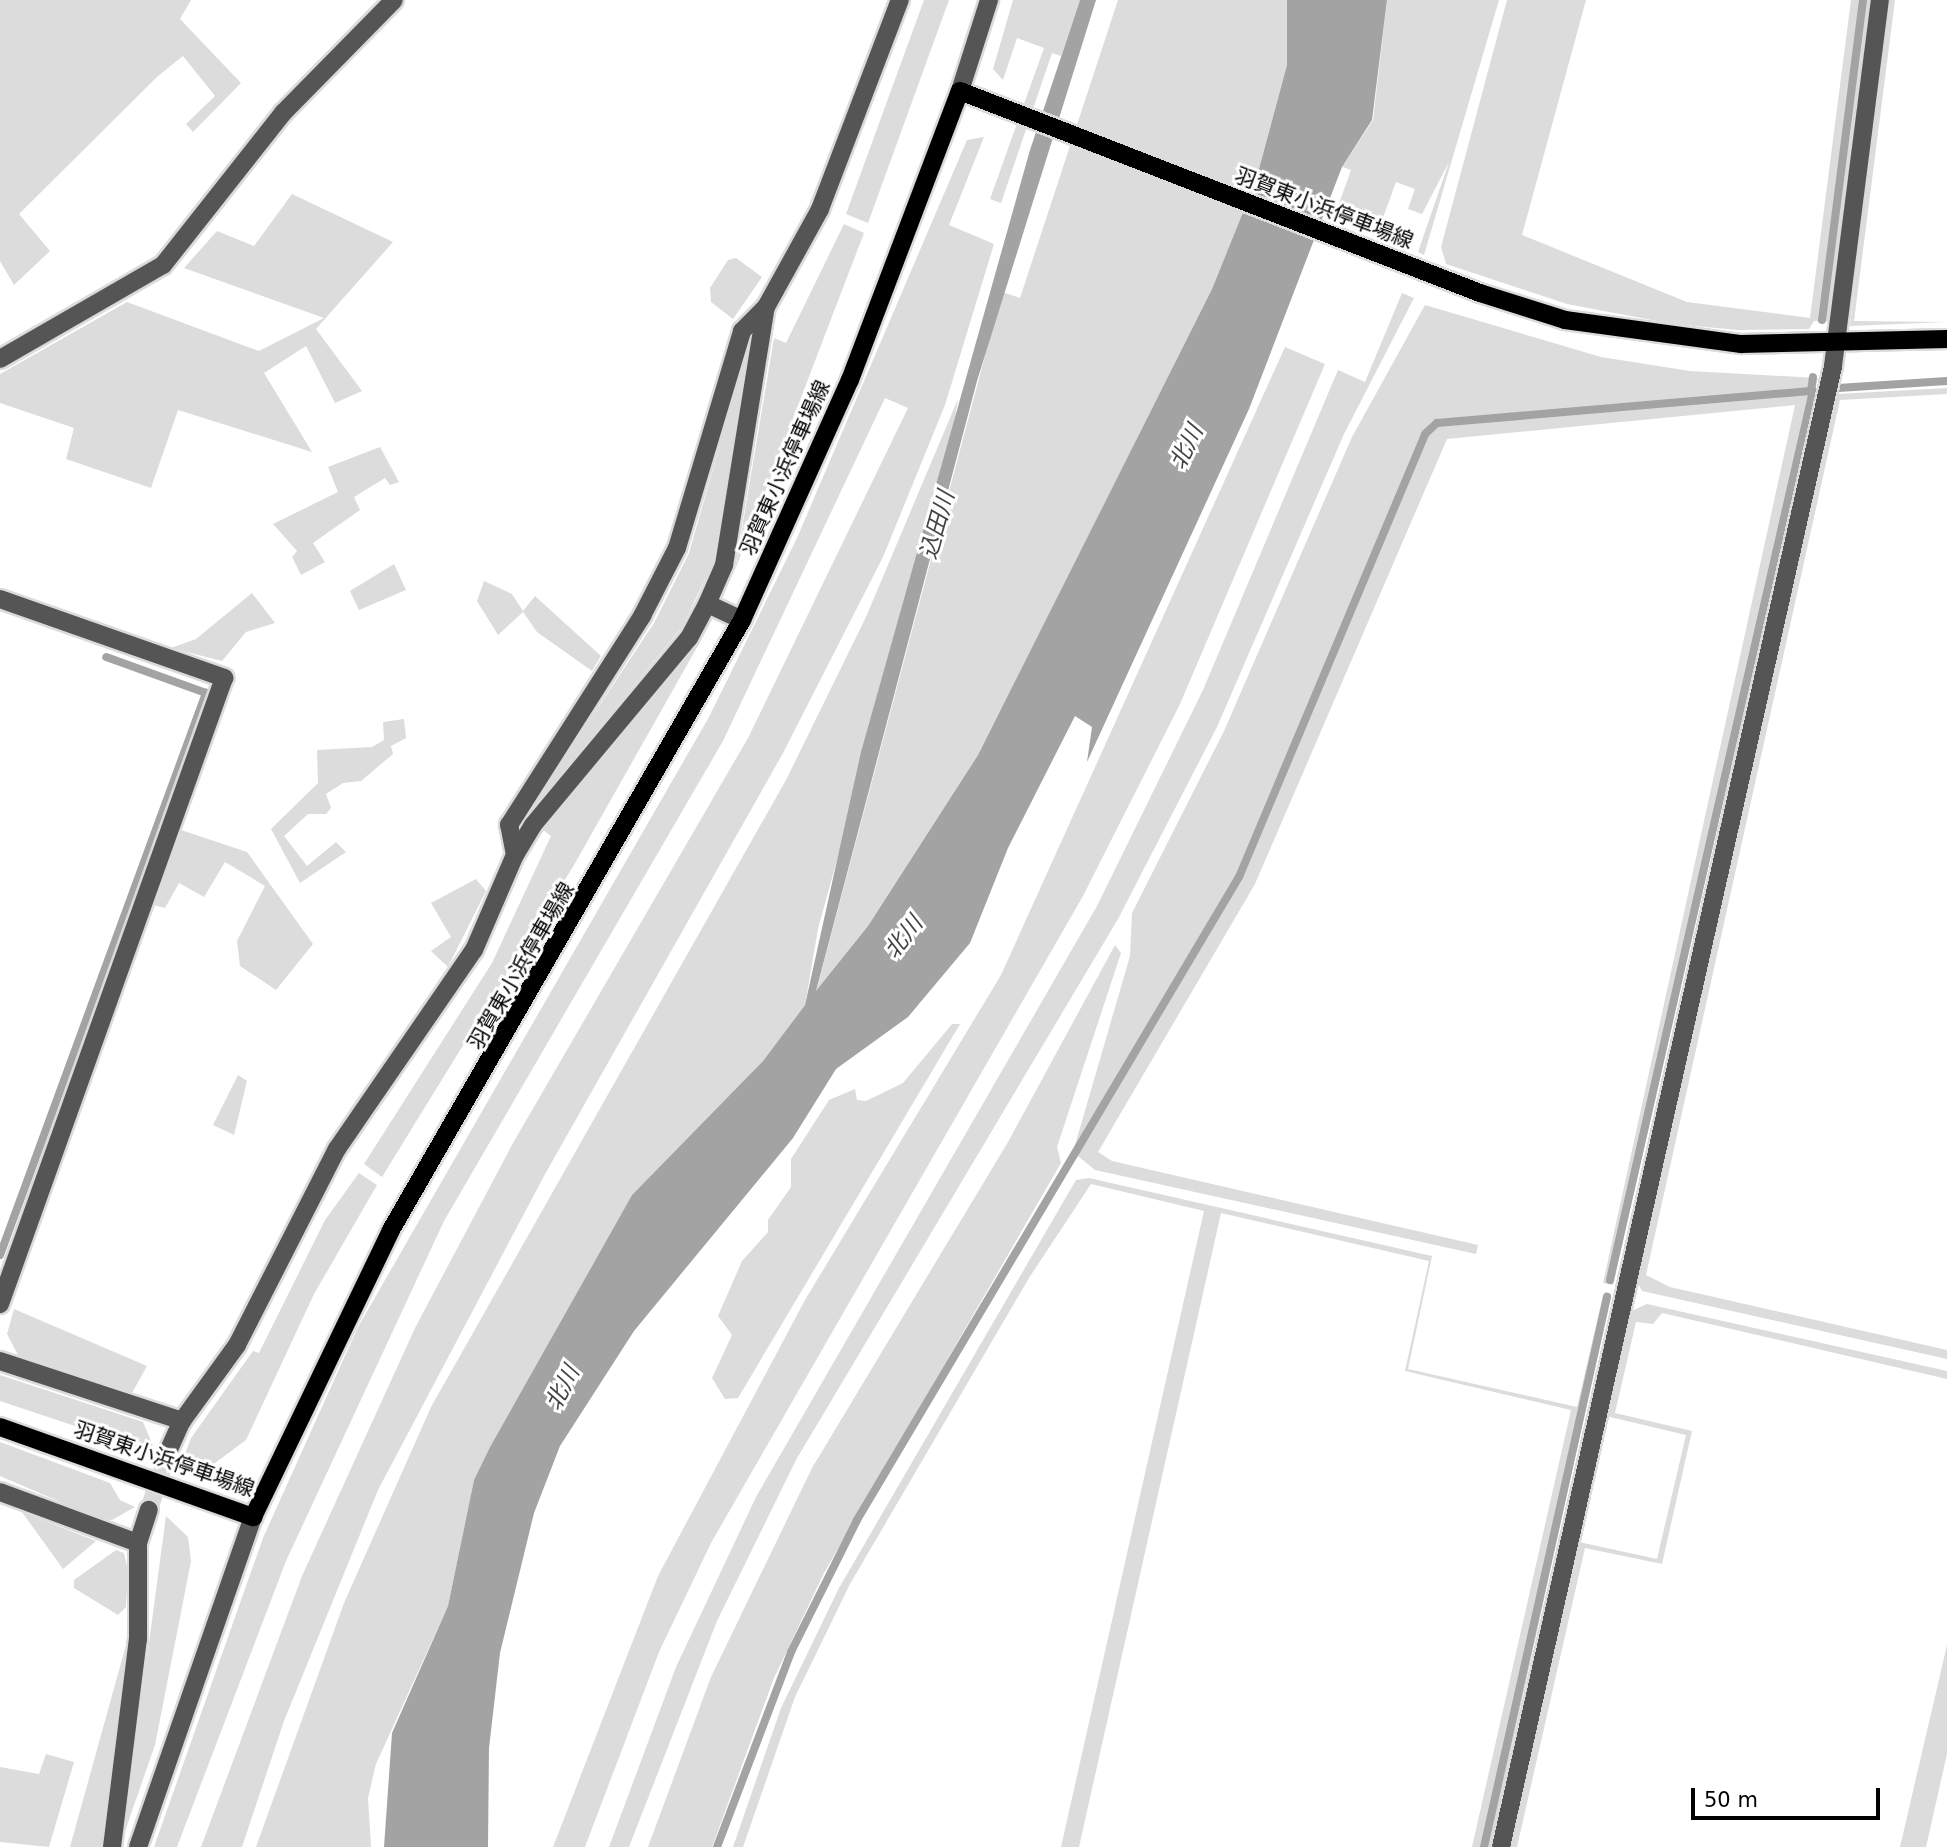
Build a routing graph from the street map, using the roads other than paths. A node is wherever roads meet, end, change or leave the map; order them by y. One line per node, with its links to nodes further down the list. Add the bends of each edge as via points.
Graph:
1 (394, 0): 9 (street, via 283,113 163,265)
2 (900, 0): 6 (street, via 820,209)
3 (989, 0): 5 (street)
4 (1880, 0): 8 (street)
5 (960, 91): 8 (main road, 羽賀東小浜停車場線, via 1528,310 1612,330 1741,344); 12 (main road, 羽賀東小浜停車場線, via 887,290)
6 (766, 307): 11 (street, via 724,565); 13 (street, via 742,331 677,548 642,616 509,825)
7 (1947, 339): 8 (main road, 羽賀東小浜停車場線)
8 (1836, 343): 25 (street)
9 (0, 359)
10 (0, 599): 14 (street, via 224,678)
11 (707, 604): 12 (street); 13 (street, via 689,638)
12 (741, 620): 21 (main road, 羽賀東小浜停車場線, via 391,1230)
13 (515, 855): 16 (street, via 474,950 337,1149 237,1345)
14 (0, 1304)
15 (0, 1361): 16 (street)
16 (182, 1421): 18 (street)
17 (0, 1427): 21 (main road, 羽賀東小浜停車場線)
18 (167, 1454)
19 (0, 1492): 22 (street)
20 (149, 1510): 22 (street)
21 (253, 1517): 24 (street)
22 (138, 1543): 23 (street, via 138,1639)
23 (112, 1847)
24 (138, 1847)
25 (1501, 1847)

